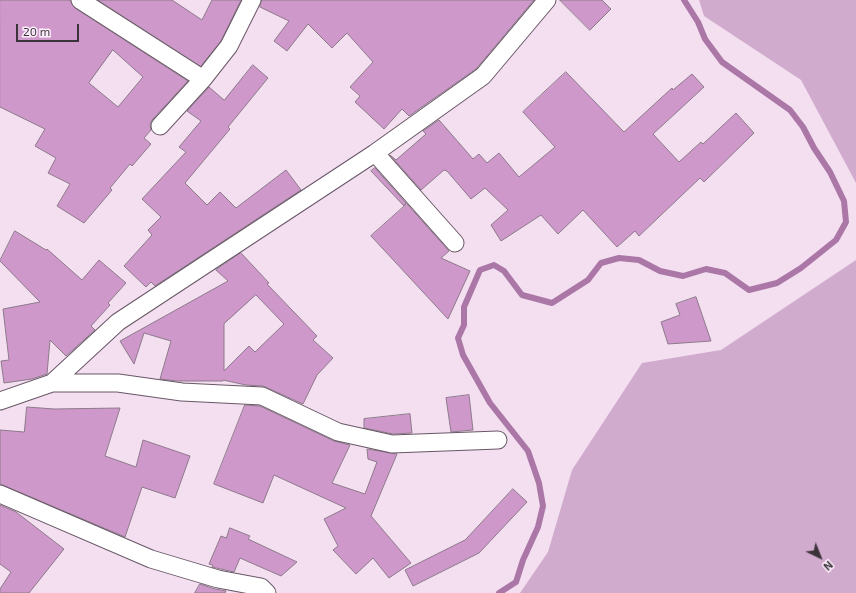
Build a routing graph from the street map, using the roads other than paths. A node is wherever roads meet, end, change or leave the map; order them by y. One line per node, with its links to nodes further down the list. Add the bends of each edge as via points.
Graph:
1 (80, 0): 4 (street)
2 (252, 0): 4 (street, via 229,46)
3 (547, 0): 6 (street, via 483,76)
4 (202, 79): 5 (street)
5 (160, 126)
6 (375, 153): 7 (street); 8 (street, via 118,322)
7 (455, 243)
8 (52, 383): 9 (street); 10 (street, via 118,383 182,392 262,396 338,432 392,444)
9 (0, 401)
10 (498, 440)
11 (0, 494): 12 (street, via 151,559 218,579 261,587)
12 (267, 593)

